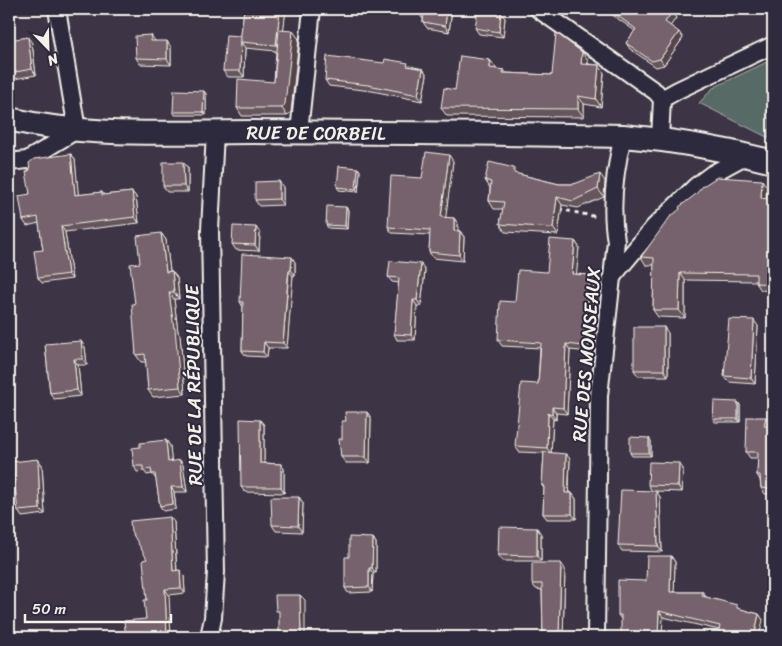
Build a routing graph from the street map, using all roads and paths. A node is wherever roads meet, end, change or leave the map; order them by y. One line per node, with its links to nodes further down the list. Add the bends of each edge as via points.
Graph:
1 (57, 9): 7 (street)
2 (312, 9): 9 (street)
3 (538, 9): 5 (street)
4 (773, 45): 5 (street)
5 (662, 99): 11 (street)
6 (9, 119): 7 (main road, RUE DE CORBEIL)
7 (77, 130): 8 (main road, RUE DE CORBEIL); 13 (street, via 27,160)
8 (215, 132): 9 (main road, RUE DE CORBEIL); 18 (street, RUE DE LA RÉPUBLIQUE, via 210,230 216,572)
9 (299, 132): 10 (main road, RUE DE CORBEIL)
10 (623, 136): 11 (main road, RUE DE CORBEIL); 16 (street, RUE DES MONSEAUX, via 617,159)
11 (660, 139): 12 (main road, RUE DE CORBEIL)
12 (747, 155): 14 (main road, RUE DE CORBEIL); 17 (street, via 696,186 654,226)
13 (9, 162)
14 (773, 162)
15 (557, 208): 16 (path)
16 (612, 221): 17 (street, RUE DES MONSEAUX, via 616,241)
17 (612, 277): 19 (street, RUE DES MONSEAUX, via 599,396)
18 (209, 637)
19 (596, 637)

